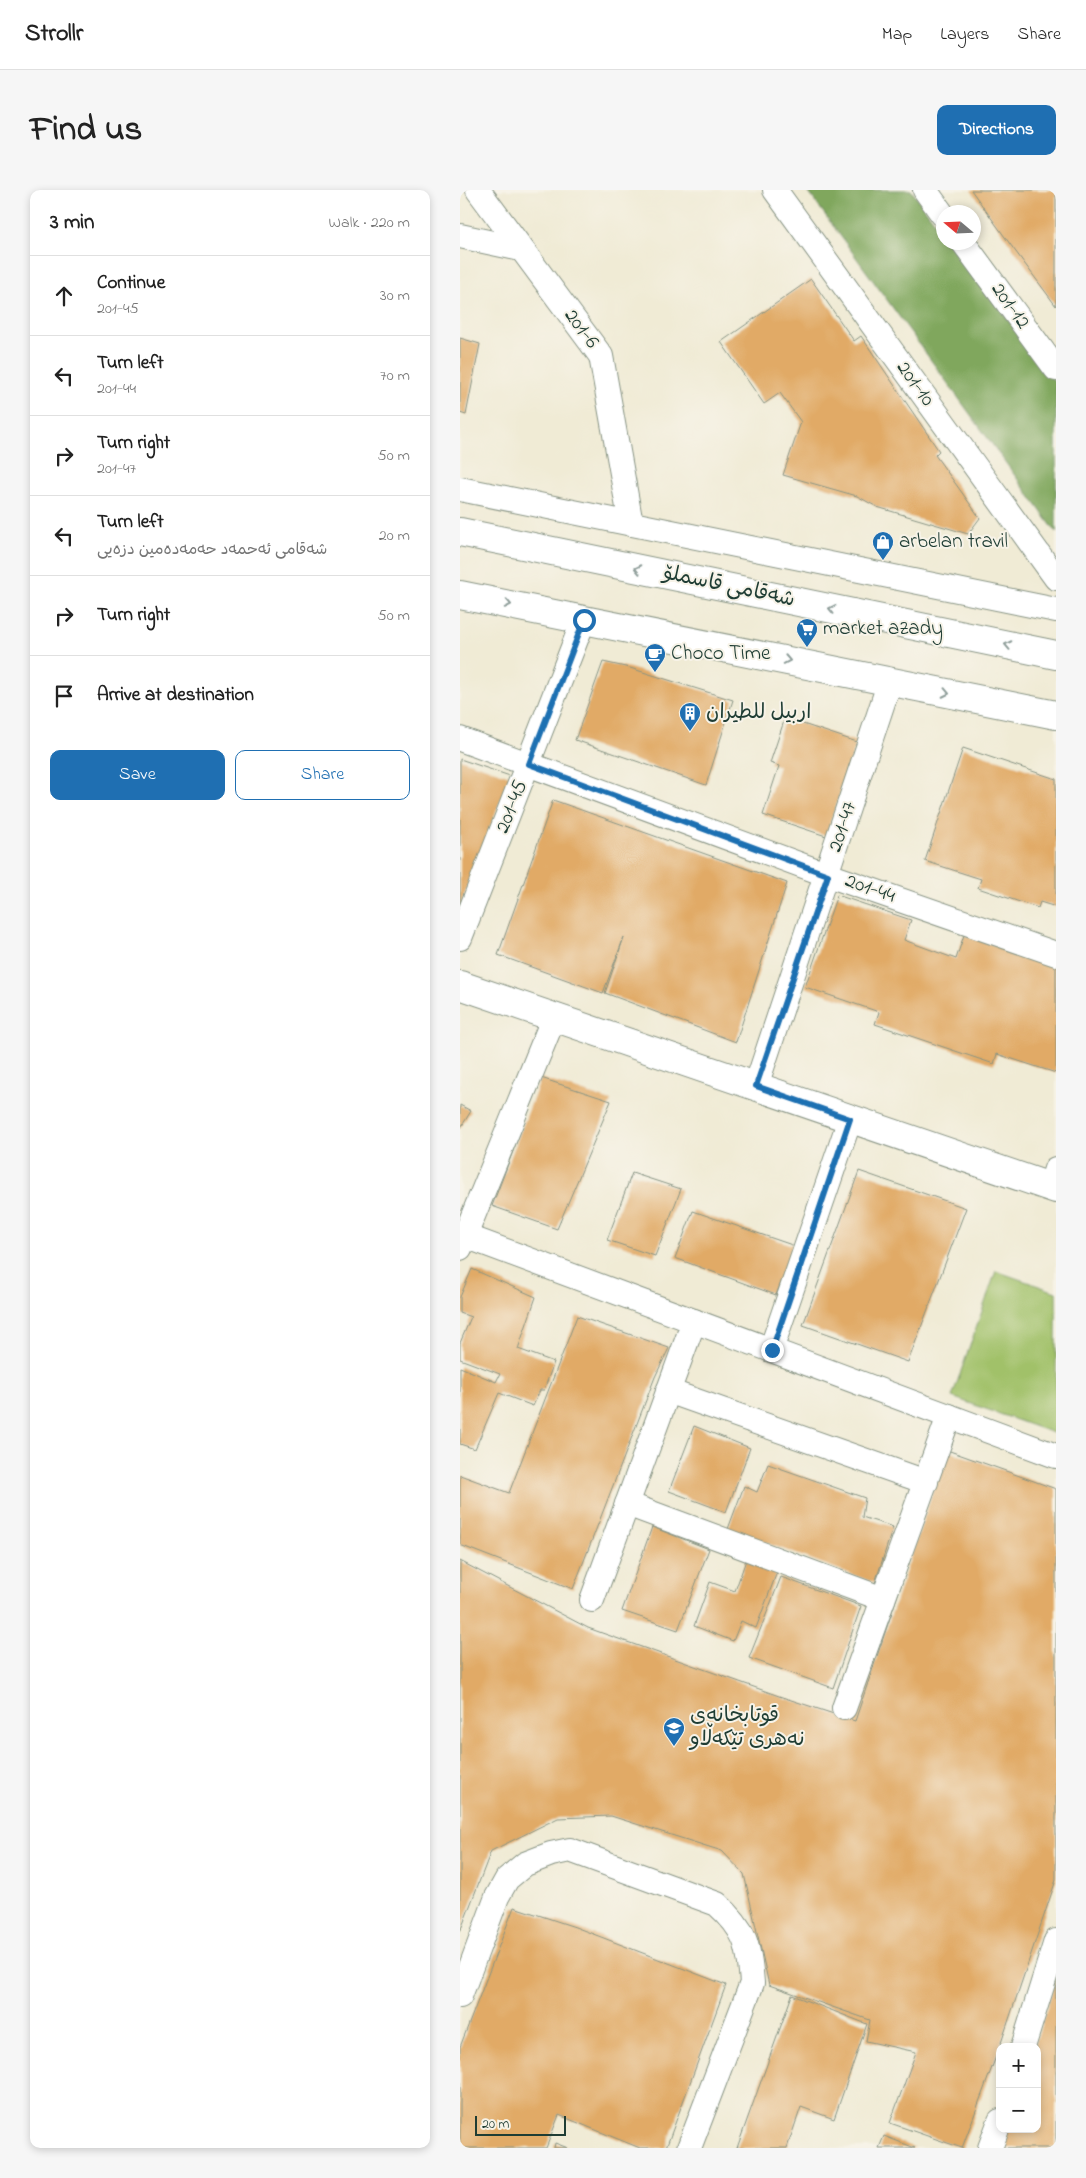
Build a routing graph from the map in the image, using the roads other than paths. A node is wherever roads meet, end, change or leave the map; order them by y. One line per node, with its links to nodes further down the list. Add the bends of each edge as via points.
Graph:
1 (478, 190): 6 (street, 201-6)
2 (775, 190): 12 (street, 201-10)
3 (925, 190): 4 (street)
4 (936, 205)
5 (460, 236): 6 (street)
6 (521, 249): 10 (street, 201-6, via 601,356)
7 (969, 250): 8 (street, 201-12)
8 (1056, 368)
9 (460, 489): 10 (street)
10 (631, 524): 14 (street)
11 (460, 532): 16 (main road, شەقامی قاسملۆ, one-way to 11)
12 (1056, 578)
13 (460, 595): 15 (main road, one-way to 15)
14 (1056, 610)
15 (584, 620): 17 (main road, one-way to 17); 20 (street, 201-45)
16 (1056, 654)
17 (890, 681): 18 (main road, one-way to 18); 21 (street, 201-47)
18 (1056, 716)
19 (460, 739): 20 (street, 201-44)
20 (529, 764): 21 (street, 201-44); 22 (street, 201-45)
21 (828, 875): 23 (street, 201-44); 26 (street, 201-47)
22 (460, 938)
23 (1056, 954)
24 (460, 985): 25 (main road)
25 (554, 1017): 26 (main road); 29 (street)
26 (756, 1086): 27 (main road)
27 (850, 1119): 28 (main road); 31 (street)
28 (1054, 1182)
29 (462, 1240): 30 (street)
30 (694, 1321): 31 (street); 32 (street)
31 (772, 1350): 33 (street)
32 (668, 1391): 35 (street); 36 (street)
33 (948, 1416): 34 (street); 35 (street)
34 (1056, 1456)
35 (926, 1482): 37 (street)
36 (627, 1504): 37 (street); 38 (street)
37 (883, 1599): 39 (street)
38 (592, 1600)
39 (844, 1708)
40 (1056, 1941): 42 (street)
41 (460, 1996): 44 (street, via 497,1897 507,1879 525,1864 551,1854 570,1850 717,1904 734,1920 745,1938 752,1983)
42 (1024, 2043)
43 (996, 2132): 45 (street)
44 (689, 2148)
45 (990, 2148)

